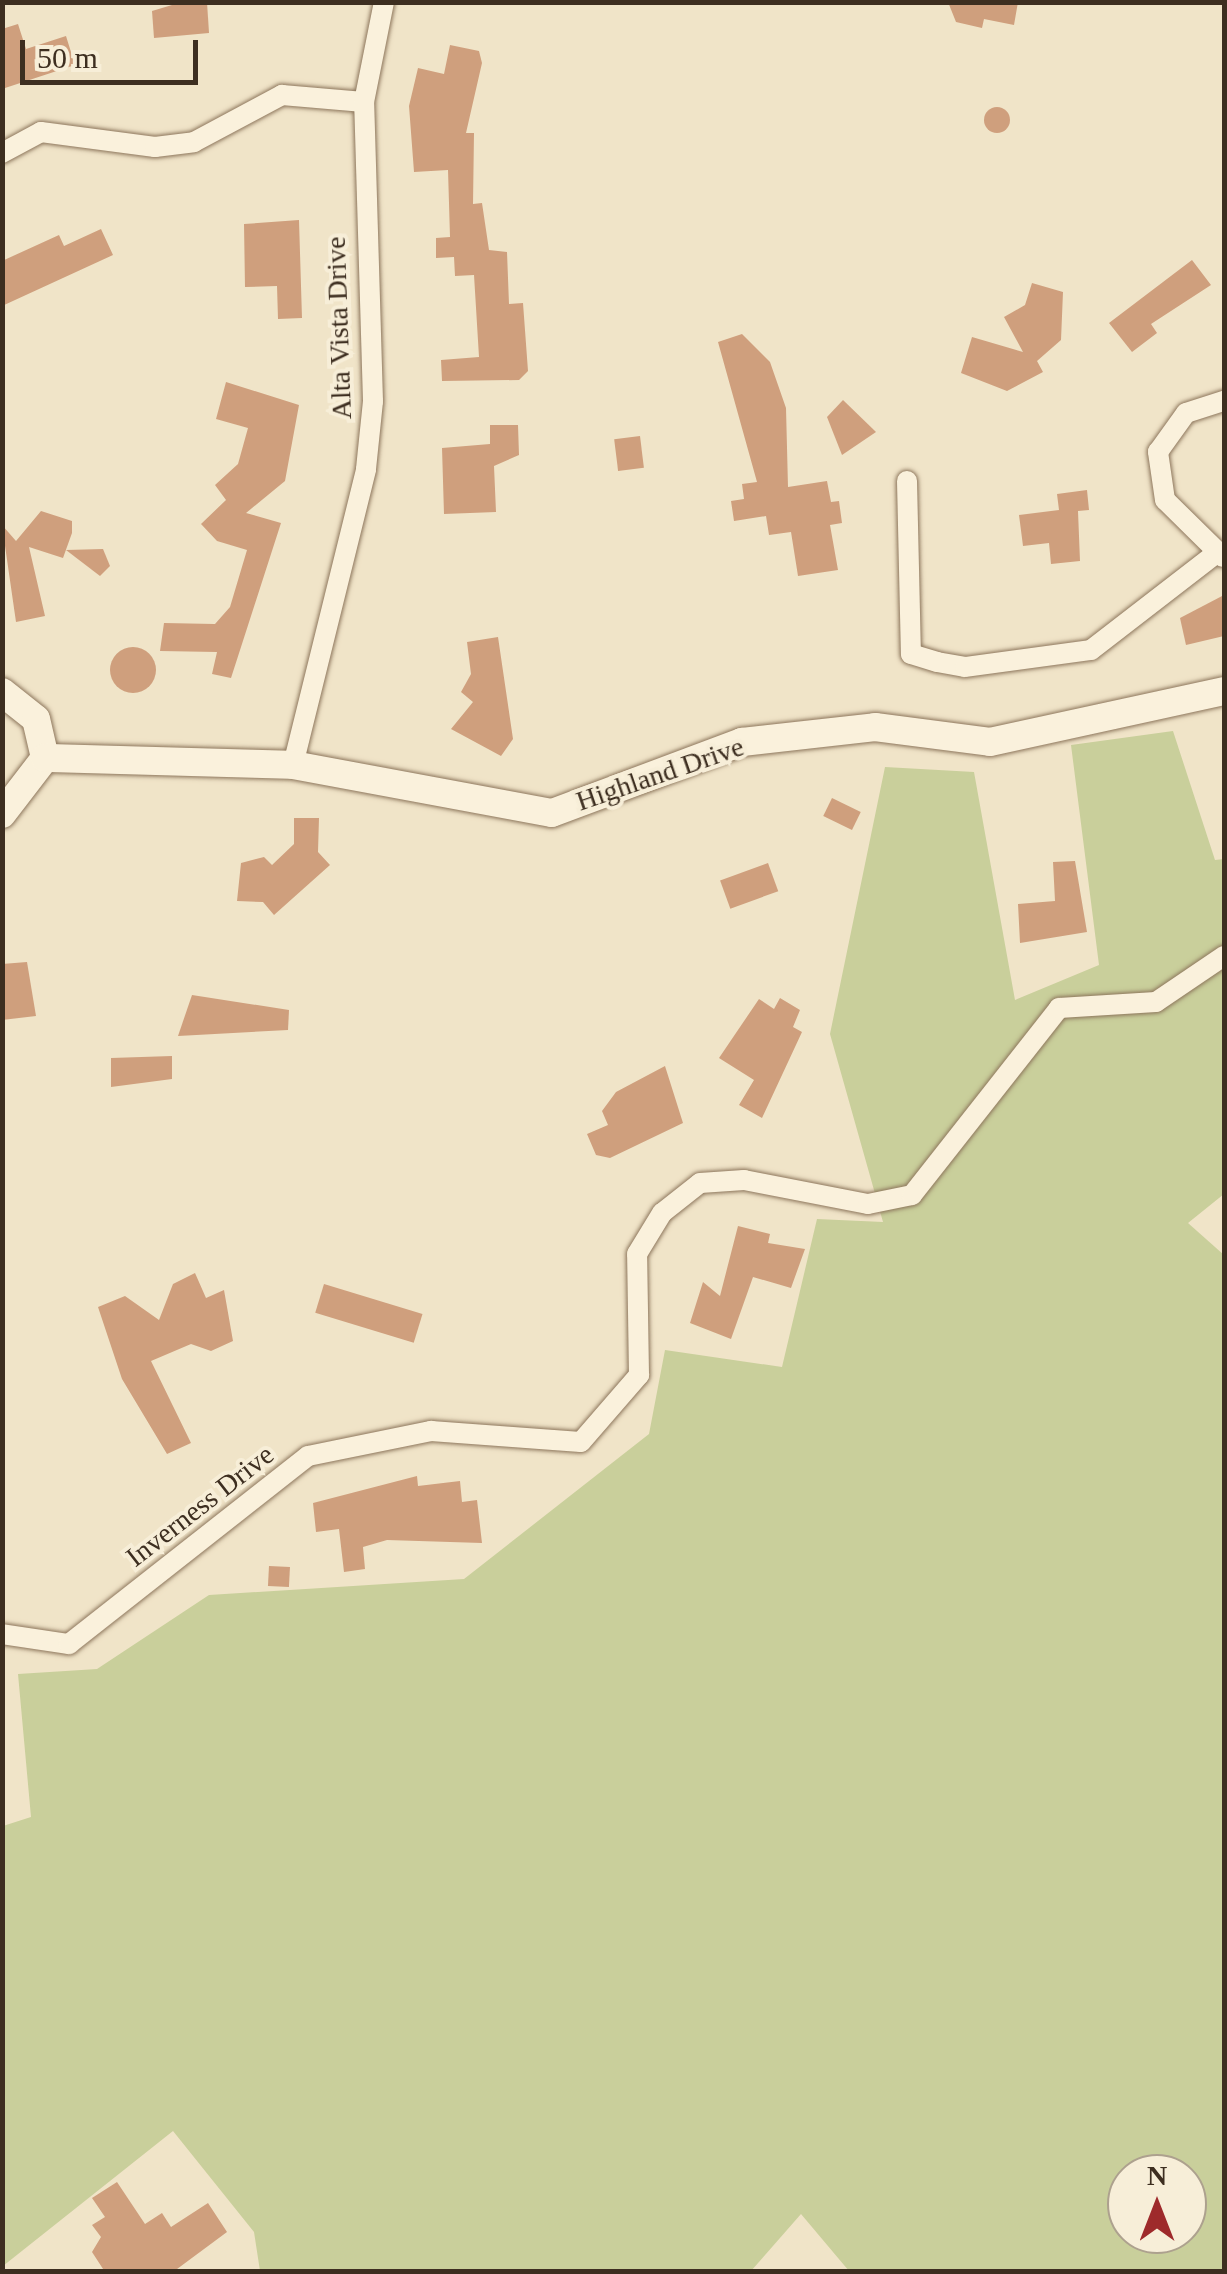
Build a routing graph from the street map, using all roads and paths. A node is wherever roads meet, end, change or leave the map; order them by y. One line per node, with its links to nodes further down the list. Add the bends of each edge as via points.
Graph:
1 (384, 2): 2 (street, Alta Vista Drive)
2 (364, 102): 3 (street, via 282,95 194,142 155,148 41,132); 10 (street, Alta Vista Drive, via 368,452)
3 (2, 153)
4 (1224, 401): 6 (street, via 1186,413 1158,452 1165,500)
5 (907, 481): 6 (street, via 911,654 937,662 965,668 1092,650)
6 (1219, 556)
7 (2, 692): 9 (street, via 36,720)
8 (1224, 692): 10 (street, Highland Drive, via 990,742 875,727 742,742 552,813)
9 (45, 758): 10 (street, Highland Drive); 11 (street)
10 (293, 765)
11 (2, 814)
12 (1224, 956): 13 (street, Inverness Drive, via 1156,1002 1059,1008 912,1195 868,1204 744,1180 700,1183 662,1213 637,1254 639,1376 581,1442 431,1431 308,1456 69,1644)
13 (2, 1634)

